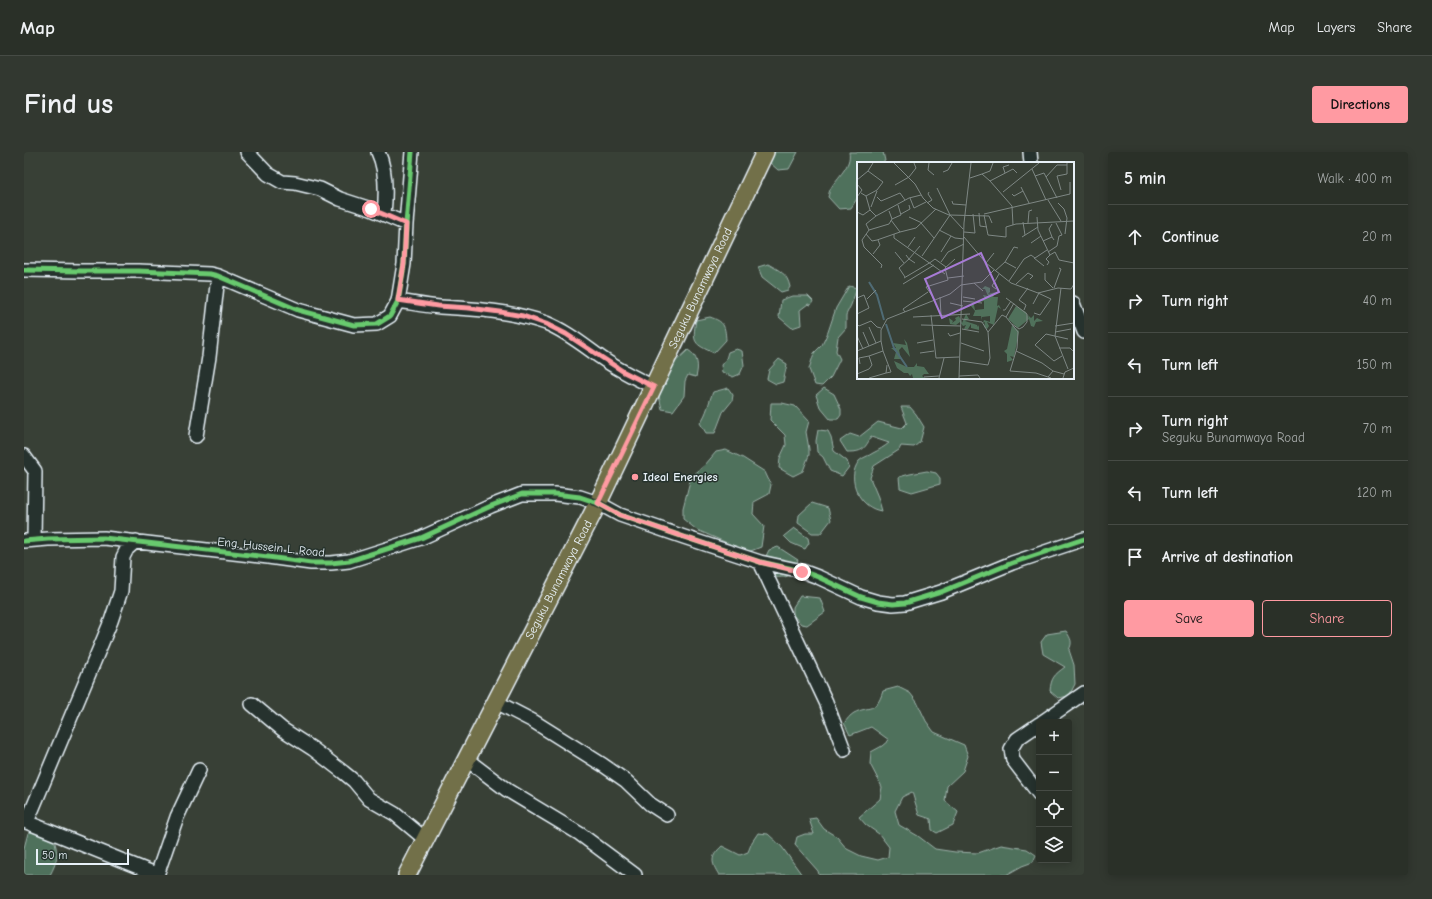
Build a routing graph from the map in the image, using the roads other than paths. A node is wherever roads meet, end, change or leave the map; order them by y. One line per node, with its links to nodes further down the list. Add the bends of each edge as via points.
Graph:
1 (247, 152): 7 (street, via 268,174 282,182 320,189 340,199)
2 (378, 152): 7 (street, via 385,184)
3 (412, 152): 8 (street)
4 (766, 152): 14 (main road, Seguku Bunamwaya Road)
5 (1030, 152): 6 (street)
6 (1031, 162)
7 (384, 214): 8 (street)
8 (406, 224): 11 (street, via 404,264)
9 (24, 270): 10 (street, via 199,272)
10 (218, 276): 11 (street, via 298,310 354,325 377,324 390,316); 15 (street, via 209,357)
11 (398, 300): 14 (street, via 523,316 566,334 624,372)
12 (1074, 306): 13 (street)
13 (1084, 332)
14 (654, 387): 17 (main road, Seguku Bunamwaya Road)
15 (196, 436)
16 (24, 456): 19 (street, via 35,471)
17 (598, 503): 20 (street, Eng. Hussein L. Road, via 580,497 522,494 421,538 349,561 330,563 311,563); 21 (street, Eng. Hussein L. Road, via 620,515); 23 (main road, Seguku Bunamwaya Road)
18 (1084, 539): 21 (street, Eng. Hussein L. Road, via 1012,563 941,592 893,604 861,597 818,577)
19 (29, 541): 20 (street, Eng. Hussein L. Road, via 81,537)
20 (136, 541): 32 (street, via 122,557 121,591 111,621)
21 (760, 562): 27 (street, via 826,702)
22 (1084, 693): 25 (street)
23 (496, 702): 28 (main road, Seguku Bunamwaya Road); 31 (street, via 534,721 603,765)
24 (252, 704): 33 (street, via 343,772 369,799 395,814)
25 (1046, 719)
26 (1036, 726): 30 (street, via 1016,739 1011,749 1013,760)
27 (844, 750)
28 (466, 759): 33 (main road, Seguku Bunamwaya Road); 36 (street, via 507,790 580,834)
29 (199, 770): 34 (street, via 178,817)
30 (1037, 791)
31 (667, 815)
32 (26, 821): 34 (street)
33 (426, 838): 35 (main road, Seguku Bunamwaya Road)
34 (157, 875)
35 (407, 875)
36 (635, 875)

